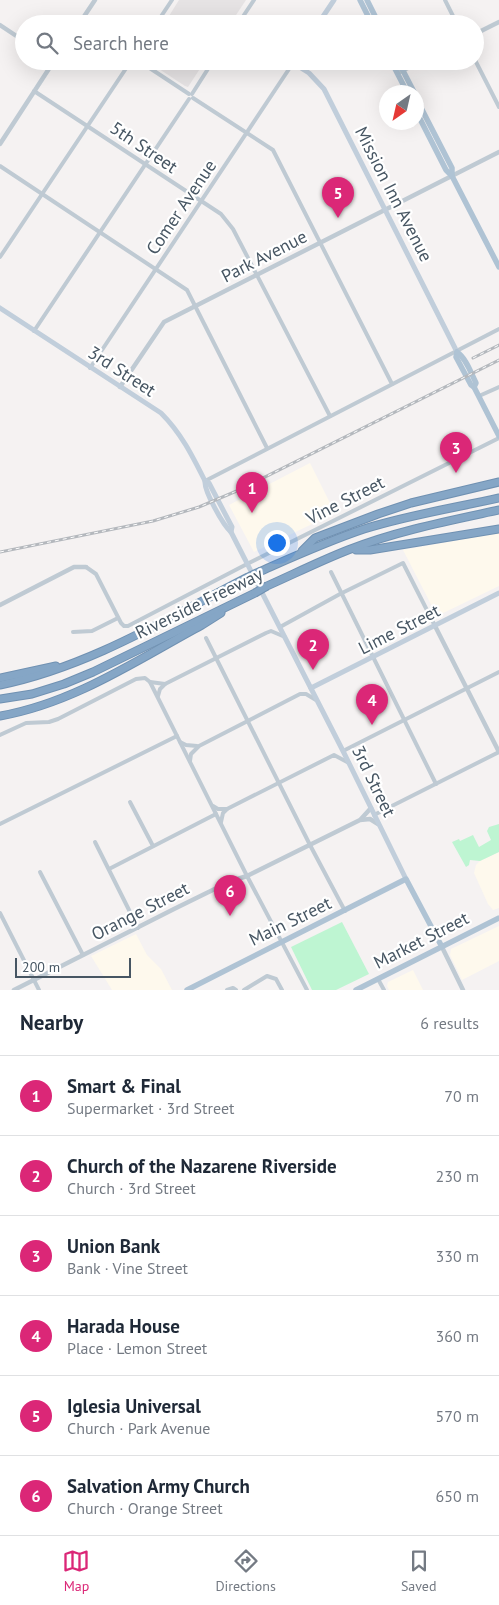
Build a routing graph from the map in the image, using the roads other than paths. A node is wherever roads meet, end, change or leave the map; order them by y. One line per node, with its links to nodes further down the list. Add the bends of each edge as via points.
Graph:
1 (95, 0): 8 (street)
2 (172, 0): 9 (street)
3 (254, 0): 10 (street)
4 (334, 0): 11 (main road)
5 (360, 0): 7 (main road)
6 (445, 0): 14 (street)
7 (368, 2): 12 (main road); 13 (main road)
8 (85, 15)
9 (162, 15)
10 (244, 15)
11 (324, 15)
12 (370, 15)
13 (374, 15)
14 (452, 15)
15 (499, 22): 17 (street)
16 (0, 25): 18 (street)
17 (484, 30)
18 (15, 34)
19 (48, 70): 30 (street)
20 (124, 70): 34 (street)
21 (152, 70): 31 (street)
22 (207, 70): 31 (street)
23 (287, 70): 36 (street, Comer Avenue)
24 (304, 70): 45 (main road, Mission Inn Avenue, via 324,89)
25 (404, 70): 27 (street)
26 (480, 70): 32 (street)
27 (400, 72): 28 (main road); 29 (main road)
28 (405, 85)
29 (409, 85)
30 (34, 91): 34 (street, 5th Street); 37 (street)
31 (191, 96): 36 (street); 40 (street)
32 (499, 107)
33 (424, 114): 42 (main road, via 452,168)
34 (88, 126): 40 (street, 5th Street); 43 (street)
35 (424, 127): 42 (main road)
36 (246, 133): 44 (street, Comer Avenue); 47 (street, via 273,150)
37 (3, 134): 38 (street)
38 (0, 144)
39 (499, 152): 42 (street, Park Avenue)
40 (145, 164): 44 (street, 5th Street); 46 (street)
41 (0, 166): 43 (street)
42 (452, 176): 45 (street, Park Avenue); 49 (main road)
43 (43, 193): 46 (street); 48 (street)
44 (201, 201): 50 (street, Comer Avenue); 51 (street, 5th Street, via 221,214 233,228)
45 (385, 210): 47 (street, Park Avenue); 56 (main road, Mission Inn Avenue)
46 (100, 232): 50 (street); 55 (street)
47 (320, 243): 51 (street, Park Avenue); 58 (street)
48 (0, 257)
49 (499, 268)
50 (156, 269): 52 (street, via 187,290); 57 (street, Comer Avenue)
51 (258, 274): 52 (street, Park Avenue); 62 (street, 5th Street)
52 (195, 306): 59 (street, Park Avenue, via 164,322); 64 (street)
53 (0, 308): 55 (main road, 3rd Street)
54 (499, 329): 56 (street)
55 (34, 331): 57 (main road, 3rd Street)
56 (457, 352): 58 (street); 61 (main road, Mission Inn Avenue, via 456,358)
57 (90, 368): 59 (main road, 3rd Street)
58 (392, 384): 62 (street)
59 (120, 387): 65 (main road, 3rd Street, via 172,424)
60 (499, 387): 61 (street)
61 (479, 396): 63 (main road, Mission Inn Avenue)
62 (330, 416): 64 (street)
63 (499, 437): 72 (street, Vine Street)
64 (267, 448): 65 (street)
65 (205, 481): 72 (main road, 3rd Street, via 204,486 212,502)
66 (499, 483): 71 (highway, via 410,503 378,514 315,538)
67 (499, 498): 71 (highway, Riverside Freeway, via 366,528)
68 (499, 510): 70 (highway, Riverside Freeway, via 403,532)
69 (499, 529): 70 (highway, via 370,550)
70 (348, 550): 77 (highway, Riverside Freeway, bridge)
71 (298, 554): 85 (highway, Riverside Freeway, bridge)
72 (247, 564): 79 (street, Vine Street, via 128,626); 81 (main road, 3rd Street)
73 (86, 567): 78 (street, via 74,567); 79 (street, via 96,574)
74 (330, 572): 75 (street)
75 (340, 594): 80 (street, via 403,563); 81 (street); 86 (street)
76 (499, 594): 80 (main road, Lime Street)
77 (246, 597): 96 (highway, Riverside Freeway, via 93,672 32,694); 98 (highway, via 88,688 53,702)
78 (0, 605)
79 (118, 618): 82 (street, via 92,631)
80 (435, 626): 86 (main road, Lime Street); 94 (street)
81 (280, 627): 83 (main road, 3rd Street)
82 (73, 632)
83 (285, 636): 87 (street, via 271,631); 93 (main road, 3rd Street)
84 (206, 638): 87 (street)
85 (90, 658): 89 (highway); 92 (highway, Riverside Freeway, via 44,675)
86 (373, 658): 93 (main road, Lime Street); 99 (street)
87 (216, 659): 91 (street); 100 (street)
88 (499, 672): 94 (street)
89 (0, 678)
90 (150, 682): 91 (street); 95 (street); 101 (street, via 146,678 136,680 58,719 26,722)
91 (165, 684): 95 (street)
92 (0, 685)
93 (311, 688): 97 (main road, 3rd Street)
94 (467, 688): 99 (street); 106 (street)
95 (158, 696): 102 (street)
96 (0, 699)
97 (318, 702): 100 (street, via 300,694); 105 (main road, 3rd Street)
98 (0, 716)
99 (405, 720): 105 (street); 110 (street)
100 (248, 721): 104 (street); 109 (street)
101 (0, 735)
102 (177, 736): 103 (street); 119 (street)
103 (180, 742): 104 (street); 107 (street)
104 (199, 746): 107 (street)
105 (343, 751): 108 (main road, 3rd Street)
106 (499, 752): 110 (street)
107 (190, 761): 112 (street)
108 (349, 763): 109 (street, via 334,755); 113 (main road, 3rd Street)
109 (279, 783): 114 (street); 122 (street)
110 (436, 784): 116 (street)
111 (130, 802): 123 (street)
112 (212, 806): 114 (street); 115 (street)
113 (371, 808): 116 (main road, 3rd Street); 117 (street, Orange Street)
114 (227, 809): 118 (street)
115 (216, 814): 118 (street); 123 (street)
116 (374, 815): 120 (main road, 3rd Street)
117 (360, 820): 120 (street, via 370,819); 122 (street, Orange Street)
118 (221, 823): 126 (street)
119 (0, 824)
120 (378, 824): 127 (main road, 3rd Street)
121 (95, 842): 124 (street)
122 (310, 845): 126 (street, Orange Street); 128 (street)
123 (153, 846): 124 (street)
124 (108, 869): 131 (street)
125 (40, 872): 134 (street)
126 (247, 876): 131 (street, Orange Street); 132 (street)
127 (406, 880): 128 (main road, Main Street); 133 (main road, 3rd Street)
128 (345, 911): 132 (main road, Main Street)
129 (0, 913): 136 (street)
130 (499, 918): 133 (main road, Market Street)
131 (138, 928): 134 (street, Orange Street)
132 (282, 942): 140 (main road, Main Street); 144 (street)
133 (442, 947): 135 (main road, Market Street); 147 (street, 3rd Street)
134 (83, 956): 136 (street, Orange Street)
135 (378, 978): 145 (main road, Market Street); 146 (street)
136 (34, 981): 138 (street, Orange Street); 139 (street)
137 (235, 989): 141 (street)
138 (14, 990)
139 (39, 990)
140 (187, 990)
141 (227, 990)
142 (244, 990): 143 (street, via 267,976 276,979)
143 (282, 990)
144 (307, 990)
145 (356, 990)
146 (384, 990)
147 (463, 990)

